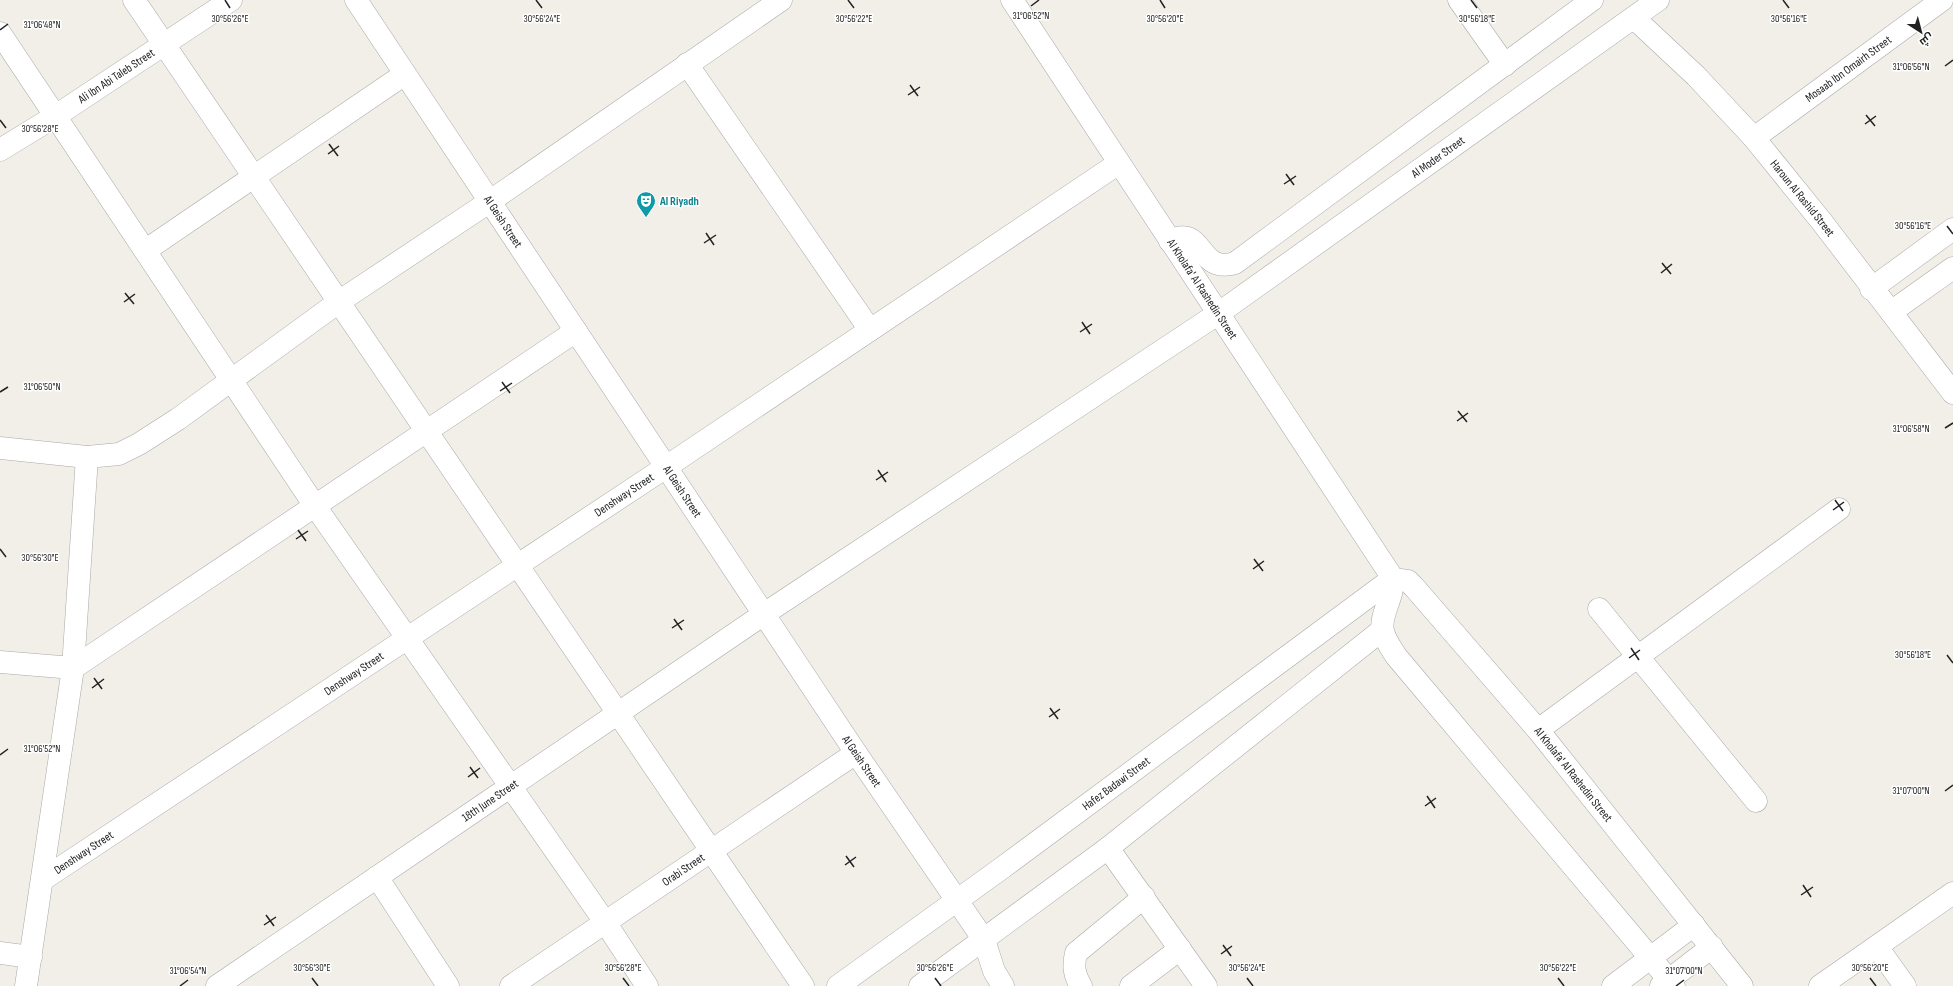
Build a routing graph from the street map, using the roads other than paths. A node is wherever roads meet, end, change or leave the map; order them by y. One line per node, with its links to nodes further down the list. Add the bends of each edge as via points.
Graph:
1 (134, 0): 12 (street)
2 (231, 0): 12 (street, Ali Ibn Abi Taleb Street)
3 (356, 0): 15 (street, Al Geish Street)
4 (781, 0): 13 (street)
5 (1459, 0): 14 (street)
6 (1592, 0): 14 (street)
7 (1658, 0): 10 (street, Al Moder Street)
8 (1942, 0): 17 (street, Mosaab Ibn Omairh Street)
9 (1018, 2): 19 (street, Al Kholafa' Al Rashedin Street)
10 (1634, 18): 17 (street, Haroun Al Rashid Street, via 1696,76); 29 (street, Al Moder Street)
11 (0, 33): 16 (street)
12 (165, 44): 16 (street, Ali Ibn Abi Taleb Street); 20 (street)
13 (687, 64): 21 (street); 30 (street)
14 (1505, 65): 23 (street, via 1235,262 1223,265 1212,262 1192,240 1177,238)
15 (405, 74): 20 (street); 21 (street, Al Geish Street)
16 (54, 117): 18 (street, Ali Ibn Abi Taleb Street); 24 (street)
17 (1754, 138): 26 (street, Haroun Al Rashid Street, via 1822,222)
18 (0, 150)
19 (1119, 163): 23 (street, Al Kholafa' Al Rashedin Street); 30 (street, Denshway Street)
20 (254, 176): 24 (street); 27 (street)
21 (489, 202): 27 (street); 31 (street, Al Geish Street)
22 (1953, 229): 26 (street)
23 (1170, 241): 29 (street, Al Kholafa' Al Rashedin Street)
24 (146, 250): 32 (street)
25 (1953, 268): 28 (street)
26 (1871, 289): 28 (street, Haroun Al Rashid Street)
27 (340, 301): 32 (street); 34 (street)
28 (1891, 312): 33 (street, Haroun Al Rashid Street)
29 (1219, 314): 41 (street, Al Kholafa' Al Rashedin Street); 43 (street, Al Moder Street)
30 (870, 330): 37 (street, Denshway Street)
31 (576, 331): 34 (street); 37 (street, Al Geish Street)
32 (232, 380): 36 (street, via 139,444 119,454); 38 (street)
33 (1953, 393)
34 (427, 431): 38 (street); 40 (street)
35 (0, 448): 36 (street)
36 (87, 457): 48 (street)
37 (666, 467): 40 (street, Denshway Street); 43 (street, Al Geish Street)
38 (315, 506): 45 (street); 48 (street)
39 (1839, 509): 46 (street)
40 (518, 565): 45 (street, Denshway Street); 49 (street)
41 (1392, 579): 44 (street); 50 (street, Al Kholafa' Al Rashedin Street, via 1408,581 1414,587); 60 (street, Hafez Badawi Street)
42 (1599, 609): 46 (street)
43 (764, 614): 49 (street, 18th June Street); 51 (street, Al Geish Street)
44 (1382, 630): 54 (street); 69 (street, via 1396,656)
45 (408, 638): 52 (street); 57 (street, Denshway Street)
46 (1638, 657): 50 (street); 53 (street)
47 (0, 662): 48 (street)
48 (73, 668): 57 (street)
49 (618, 713): 52 (street, 18th June Street); 55 (street)
50 (1538, 730): 62 (street, Al Kholafa' Al Rashedin Street)
51 (856, 753): 55 (street, Orabi Street); 60 (street, Al Geish Street)
52 (510, 786): 56 (street, 18th June Street); 61 (street)
53 (1756, 801)
54 (1108, 848): 59 (street); 63 (street)
55 (712, 850): 61 (street, Orabi Street); 76 (street)
56 (377, 877): 72 (street, 18th June Street); 73 (street)
57 (42, 880): 68 (street)
58 (1953, 893): 65 (street)
59 (1144, 898): 66 (street); 80 (street, via 1076,953 1073,964)
60 (956, 901): 63 (street, Al Geish Street); 77 (street, Hafez Badawi Street)
61 (605, 922): 74 (street, Orabi Street); 75 (street)
62 (1694, 925): 64 (street, Al Kholafa' Al Rashedin Street); 69 (street)
63 (984, 940): 78 (street); 79 (street, Al Geish Street, via 994,971)
64 (1712, 947): 70 (street); 84 (street, Al Kholafa' Al Rashedin Street)
65 (1877, 947): 85 (street); 86 (street)
66 (1180, 949): 81 (street); 82 (street)
67 (0, 953): 68 (street)
68 (30, 957): 71 (street)
69 (1651, 958): 70 (street); 83 (street)
70 (1668, 984)
71 (26, 986)
72 (217, 986)
73 (448, 986)
74 (511, 986)
75 (647, 986)
76 (804, 986)
77 (838, 986)
78 (922, 986)
79 (1003, 986)
80 (1082, 986)
81 (1131, 986)
82 (1206, 986)
83 (1613, 986)
84 (1742, 986)
85 (1820, 986)
86 (1905, 986)

